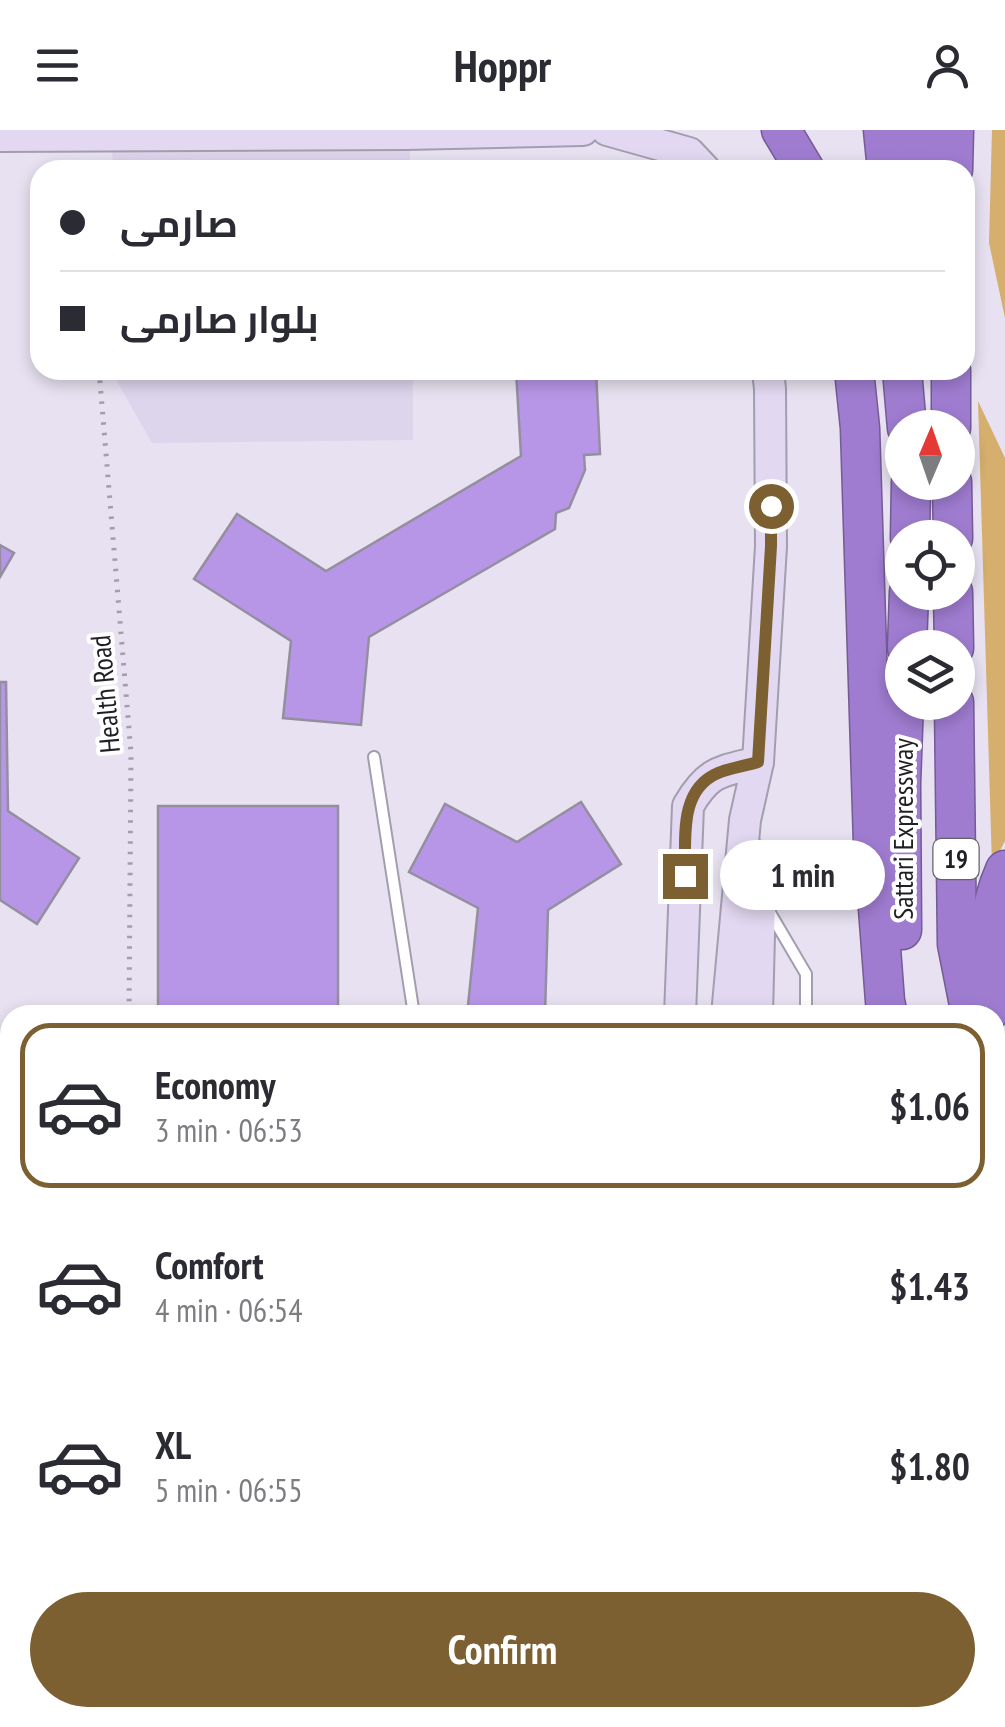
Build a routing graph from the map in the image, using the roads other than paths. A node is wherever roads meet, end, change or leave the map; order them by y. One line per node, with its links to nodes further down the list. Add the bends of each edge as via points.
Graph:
1 (583, 130): 7 (street)
2 (608, 130): 8 (street)
3 (781, 130): 9 (highway)
4 (883, 130): 10 (highway)
5 (920, 130): 11 (highway)
6 (954, 130): 12 (highway)
7 (0, 136)
8 (696, 160)
9 (799, 160)
10 (886, 160)
11 (919, 160)
12 (953, 160)
13 (769, 380): 24 (street, via 771,546)
14 (855, 380): 33 (highway, via 873,843)
15 (903, 380): 18 (highway)
16 (913, 380): 19 (highway)
17 (951, 380): 20 (highway)
18 (908, 410)
19 (911, 410)
20 (951, 410)
21 (903, 720): 34 (highway, Sattari Expressway / 19)
22 (954, 720): 35 (highway, Sattari Expressway / 19, via 957,944)
23 (374, 758): 28 (lane)
24 (758, 762): 25 (street); 29 (street, via 700,784 688,806)
25 (745, 820): 27 (street); 30 (street)
26 (1005, 870): 36 (highway, via 988,927)
27 (760, 896): 31 (street); 32 (lane, via 806,974)
28 (412, 1005)
29 (680, 1005)
30 (728, 1005)
31 (757, 1005)
32 (806, 1005)
33 (887, 1005)
34 (902, 1005)
35 (969, 1005)
36 (988, 1005)

